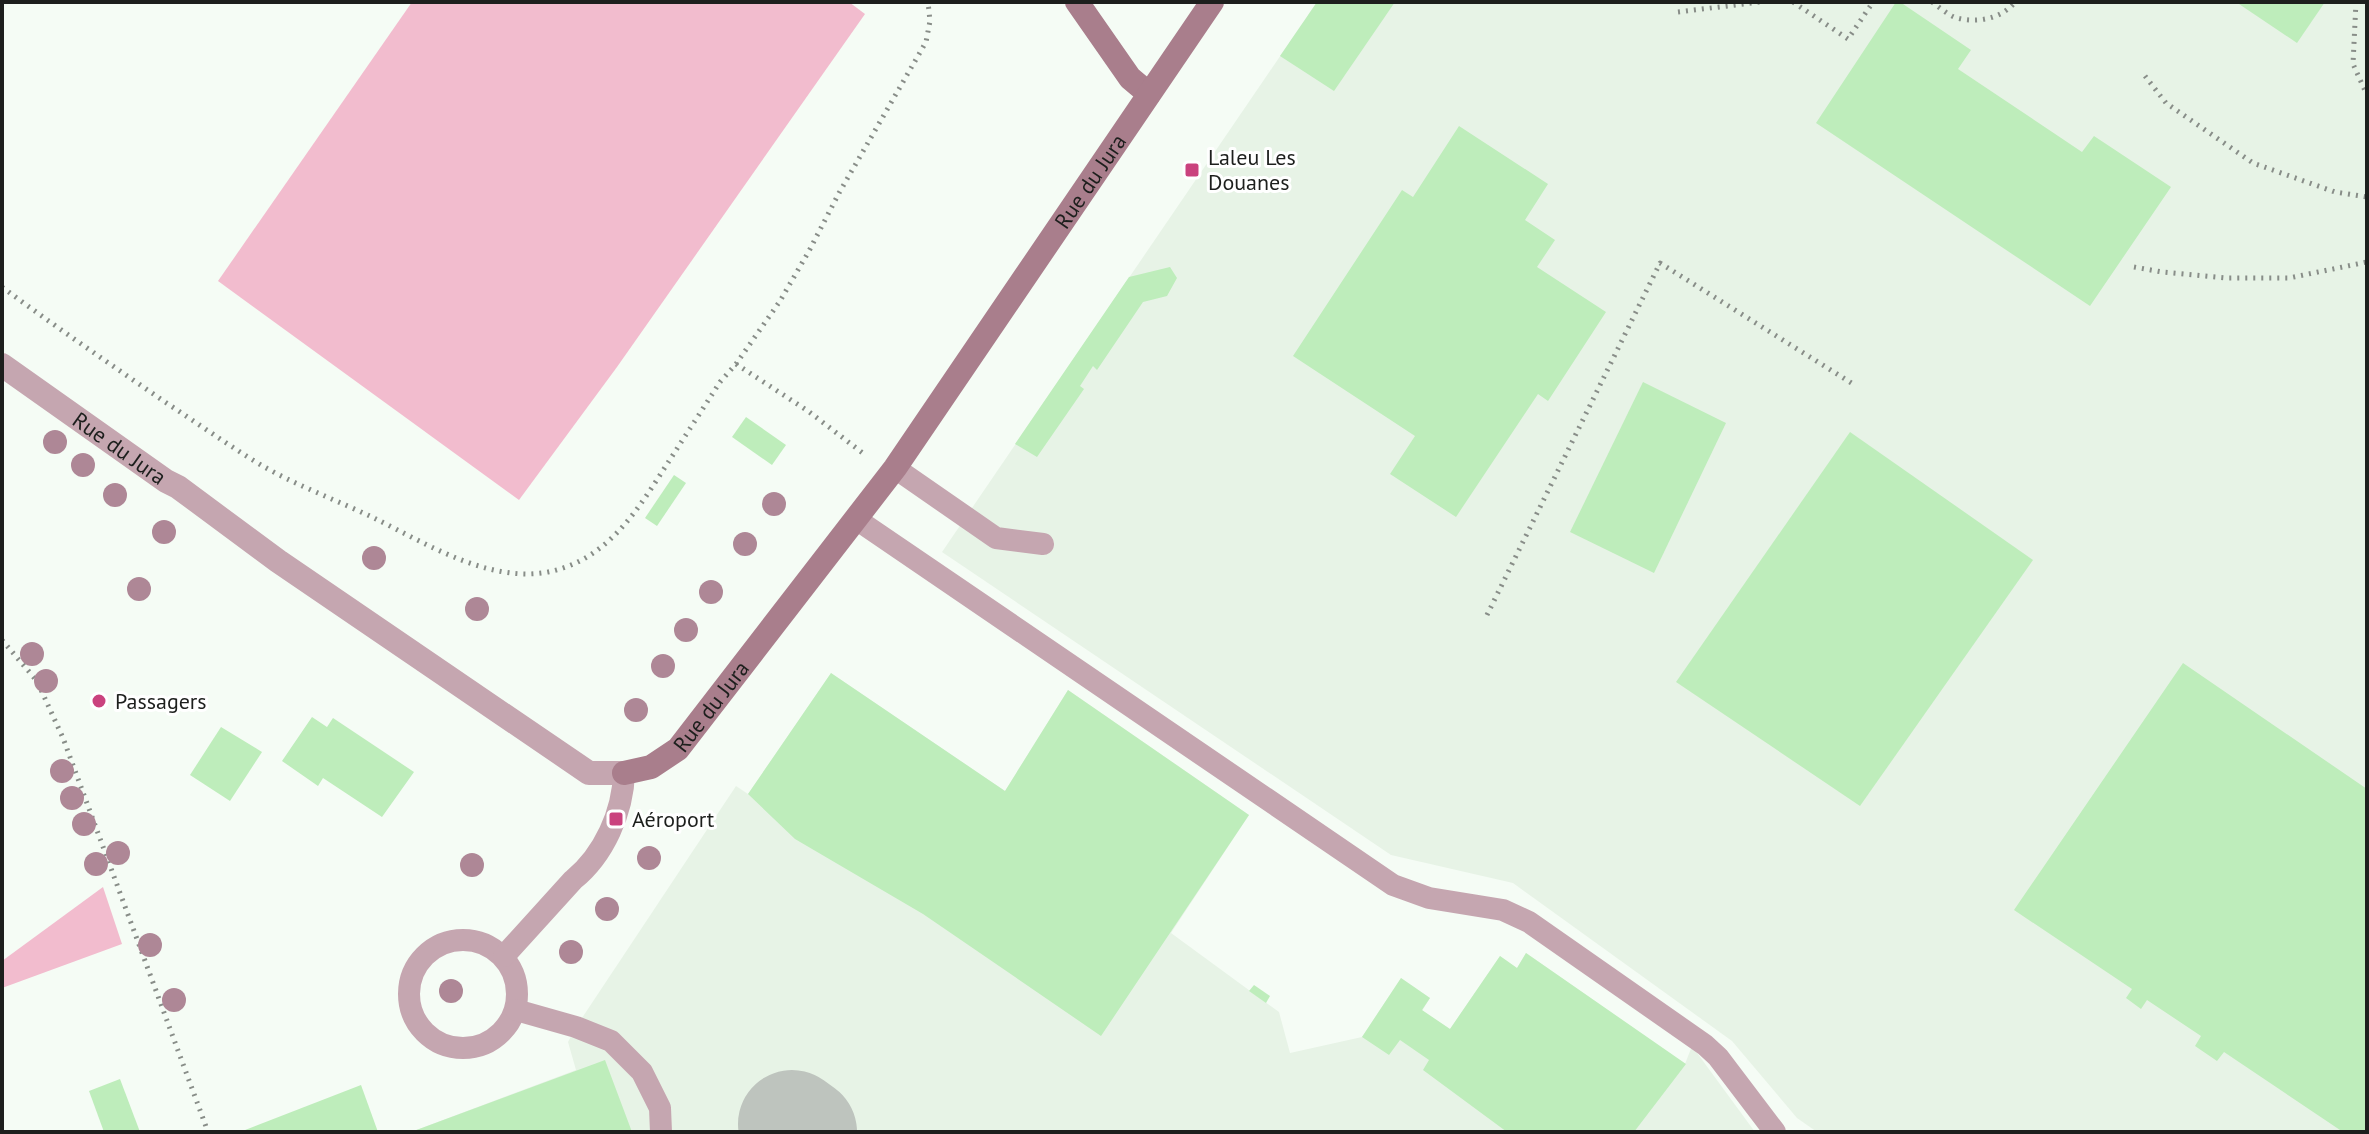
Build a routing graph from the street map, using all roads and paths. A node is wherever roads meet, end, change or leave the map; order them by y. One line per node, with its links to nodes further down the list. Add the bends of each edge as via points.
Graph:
1 (928, 2): 18 (path, via 926,42 780,301)
2 (1077, 2): 12 (street, via 1130,78)
3 (1212, 2): 12 (street, Rue du Jura)
4 (1760, 2): 10 (path)
5 (1793, 2): 6 (path, via 1848,39)
6 (1873, 2)
7 (1932, 2): 8 (path, via 1954,17 1981,21 2007,12)
8 (2015, 2)
9 (2356, 2): 13 (path, via 2353,64)
10 (1678, 12)
11 (2145, 76): 14 (path, via 2166,103 2253,163 2335,192)
12 (1149, 94): 21 (street, Rue du Jura)
13 (2367, 95)
14 (2367, 197)
15 (2367, 262): 16 (path, via 2289,278 2226,278)
16 (2134, 267)
17 (2, 287): 18 (path, via 263,466 425,543 503,572 564,568 604,545 633,516)
18 (736, 364): 21 (path)
19 (2, 365): 26 (street, Rue du Jura, via 589,773)
20 (1853, 384): 24 (path, via 1660,263)
21 (892, 471): 22 (street, Rue du Jura); 23 (lane, via 996,538)
22 (856, 519): 26 (street, Rue du Jura, via 678,749 651,767); 31 (lane, via 1393,885 1429,898 1503,910 1529,922 1705,1045)
23 (1043, 544)
24 (1487, 615)
25 (2, 640): 29 (path, via 37,681 63,738)
26 (624, 773): 27 (lane, via 623,795 607,838 582,873)
27 (504, 956): 28 (lane, via 518,991); 28 (lane, via 470,940 433,948 411,978 409,997 423,1031 457,1048 493,1040)
28 (516, 1010): 30 (lane, via 611,1041 642,1072 660,1108)
29 (208, 1132)
30 (661, 1132)
31 (1775, 1132)

